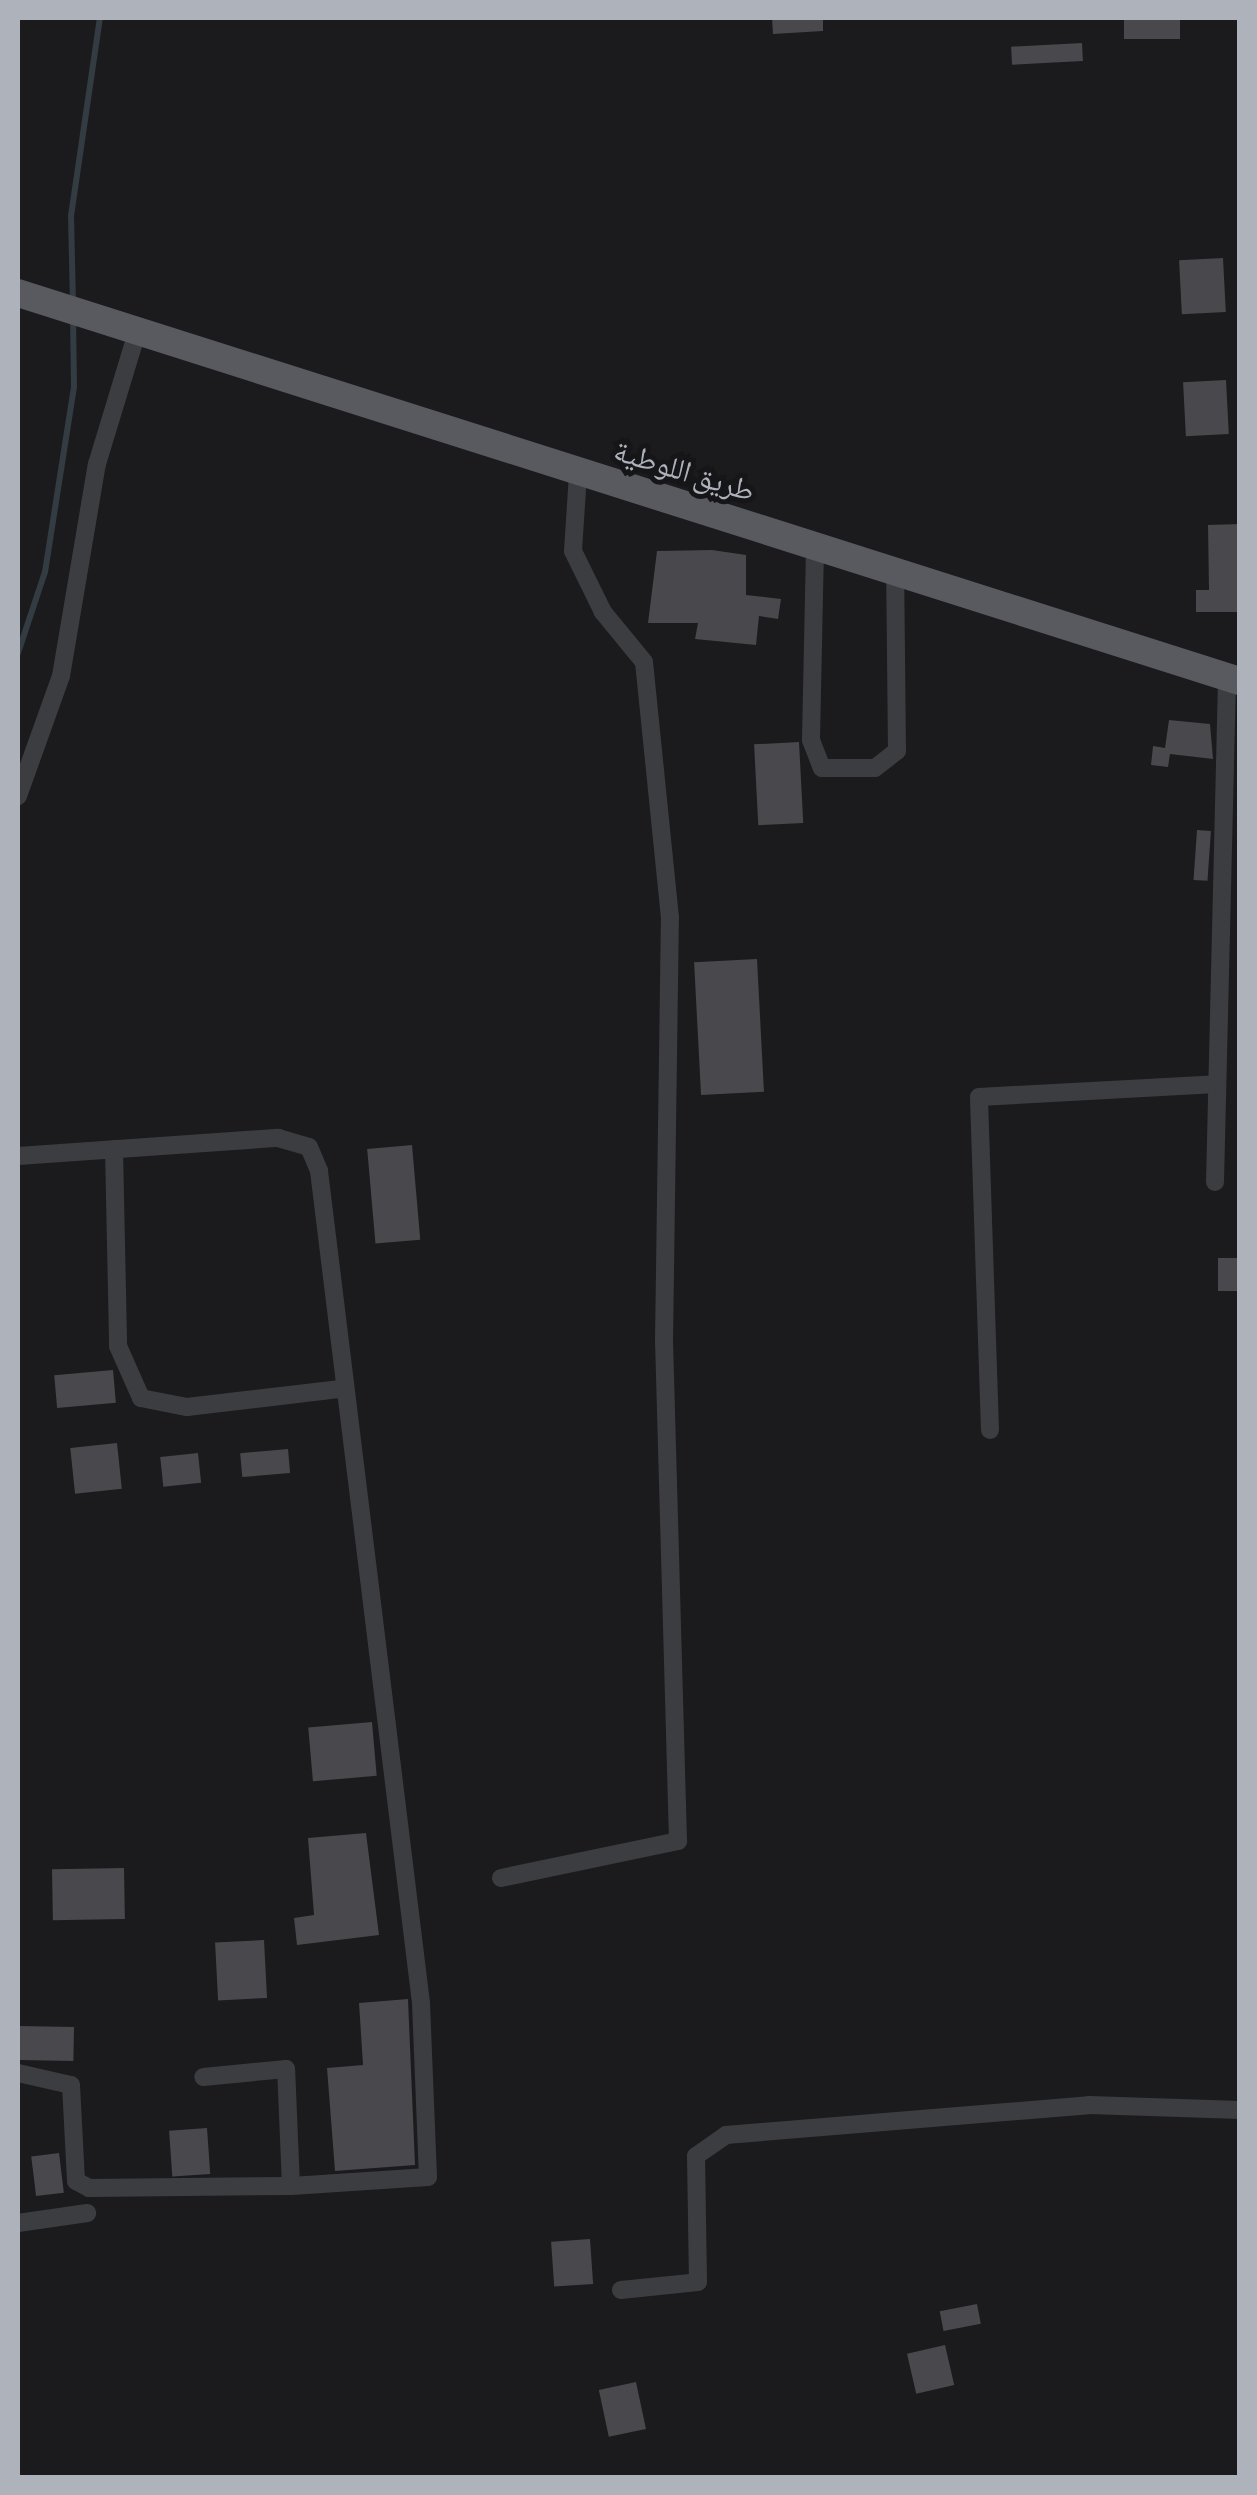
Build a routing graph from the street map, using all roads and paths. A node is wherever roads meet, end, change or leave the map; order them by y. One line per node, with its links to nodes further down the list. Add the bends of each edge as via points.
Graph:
1 (22, 295): 2 (main road, طريق اللوطية)
2 (136, 332): 3 (main road, طريق اللوطية); 7 (street, via 97,464 60,676)
3 (578, 473): 4 (main road, طريق اللوطية); 14 (street, via 573,551 602,612 644,662 670,918 664,1342 678,1842)
4 (815, 548): 5 (main road, طريق اللوطية); 5 (street, via 811,740 822,768 875,768 897,751)
5 (895, 574): 6 (main road, طريق اللوطية)
6 (1233, 680): 8 (street)
7 (18, 796)
8 (1217, 1084): 11 (street); 13 (street, via 980,1097)
9 (114, 1149): 10 (street); 12 (street, via 278,1138 309,1147 325,1213); 12 (street, via 118,1346 141,1398 187,1408)
10 (18, 1156)
11 (1214, 1182)
12 (341, 1389): 18 (street, via 399,1796 433,2159 428,2177)
13 (990, 1430)
14 (501, 1878)
15 (18, 2074): 18 (street, via 71,2085 76,2181 89,2188)
16 (203, 2078): 18 (street, via 286,2069)
17 (1240, 2110): 21 (street, via 1089,2105 726,2135 696,2156 698,2282)
18 (291, 2186)
19 (86, 2213): 20 (street)
20 (18, 2223)
21 (621, 2290)

